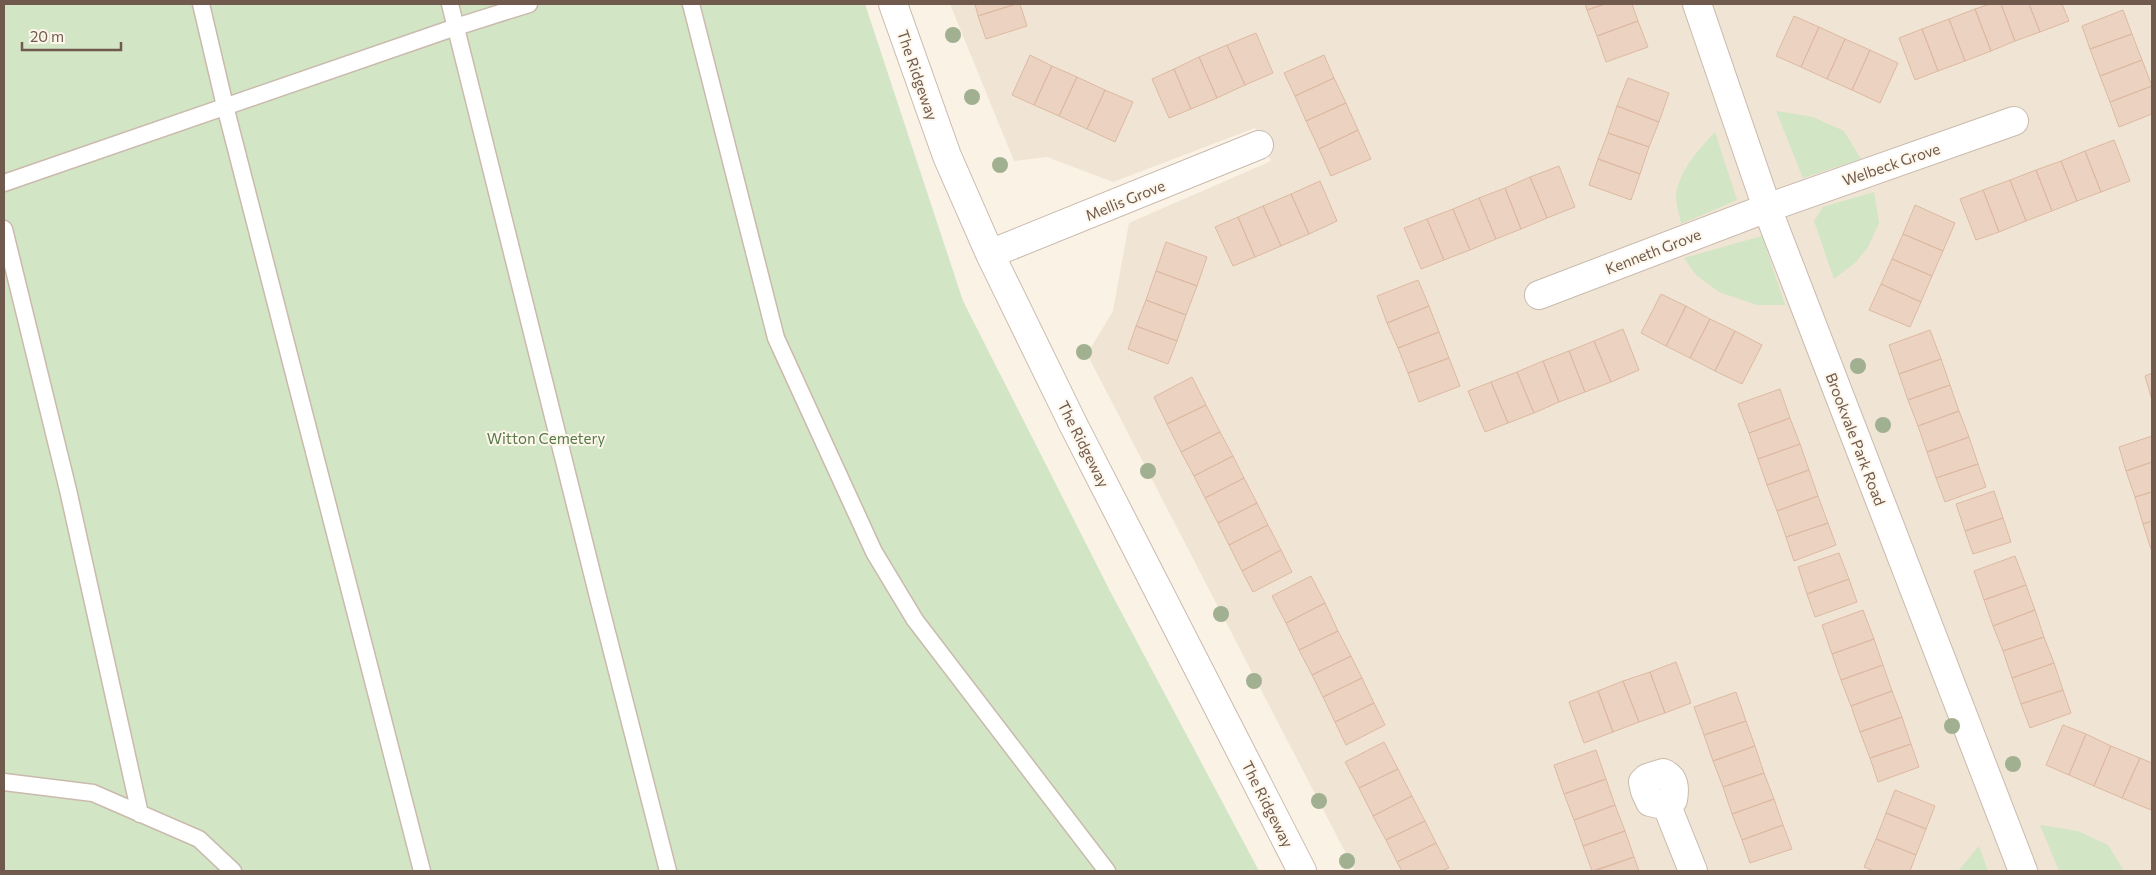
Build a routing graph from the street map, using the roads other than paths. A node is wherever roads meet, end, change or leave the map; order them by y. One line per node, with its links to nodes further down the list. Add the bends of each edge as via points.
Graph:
1 (201, 4): 8 (lane)
2 (450, 4): 7 (lane)
3 (529, 4): 7 (lane)
4 (691, 4): 22 (lane, via 776,338 874,552 915,620)
5 (893, 4): 14 (street, The Ridgeway, via 947,156)
6 (1697, 4): 12 (street, Brookvale Park Road)
7 (456, 27): 8 (lane); 21 (lane)
8 (225, 106): 11 (lane); 20 (lane)
9 (2014, 121): 12 (street, Welbeck Grove)
10 (1259, 145): 14 (street, Mellis Grove)
11 (4, 182)
12 (1767, 208): 15 (street, Kenneth Grove); 25 (street, Brookvale Park Road)
13 (4, 229): 18 (lane, via 68,490)
14 (990, 254): 23 (street, The Ridgeway, via 1073,424)
15 (1539, 295)
16 (4, 782): 18 (lane, via 93,793)
17 (1667, 806): 24 (street)
18 (140, 814): 19 (lane, via 199,839)
19 (233, 871)
20 (422, 871)
21 (668, 871)
22 (1107, 871)
23 (1302, 871)
24 (1692, 871)
25 (2023, 871)

